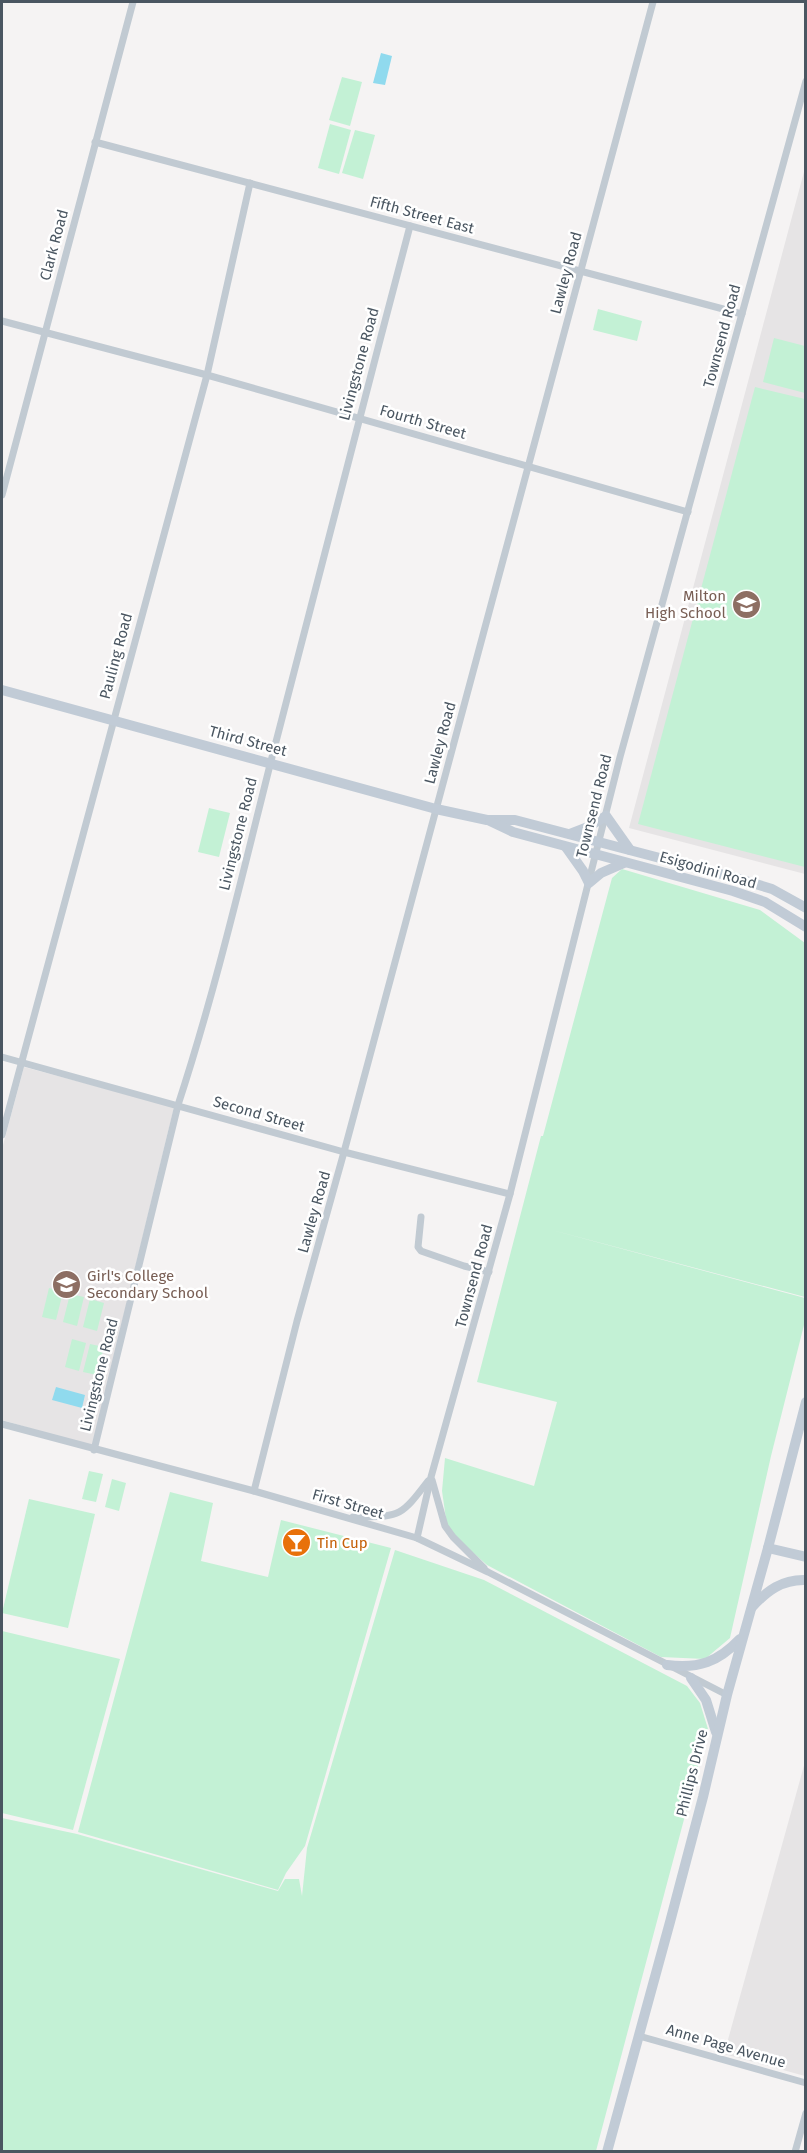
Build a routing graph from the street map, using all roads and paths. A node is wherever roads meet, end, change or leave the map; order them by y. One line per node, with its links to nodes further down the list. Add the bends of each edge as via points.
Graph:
1 (133, 2): 4 (street, Clark Road)
2 (653, 2): 7 (street, Lawley Road)
3 (806, 81): 8 (street, Townsend Road)
4 (95, 141): 5 (street, Fifth Street East); 10 (street, Clark Road)
5 (250, 183): 6 (street, Fifth Street East); 11 (street, Pauling Road)
6 (410, 226): 7 (street, Fifth Street East); 12 (street, Livingstone Road)
7 (580, 271): 8 (street, Fifth Street East); 13 (street, Lawley Road)
8 (742, 314): 15 (street, Townsend Road)
9 (2, 321): 10 (street, Fourth Street)
10 (45, 333): 11 (street, Fourth Street); 14 (street, Clark Road)
11 (207, 375): 12 (street, Fourth Street); 17 (street, Pauling Road)
12 (359, 418): 13 (street, Fourth Street); 18 (street, Livingstone Road)
13 (527, 467): 15 (street, Fourth Street); 19 (street, Lawley Road)
14 (2, 495)
15 (688, 512): 20 (street, Townsend Road)
16 (2, 690): 17 (main road, Third Street)
17 (112, 720): 18 (main road, Third Street); 32 (street, Pauling Road)
18 (270, 763): 19 (main road, Third Street); 33 (street, Livingstone Road, via 199,1039)
19 (436, 809): 21 (main road, Third Street); 35 (street, Lawley Road)
20 (606, 816): 22 (main road); 23 (street, Townsend Road); 25 (main road)
21 (487, 820): 22 (main road, Third Street, via 515,820); 24 (main road, Third Street)
22 (569, 834): 23 (main road, Third Street)
23 (599, 842): 25 (main road, Esigodini Road); 26 (street, Townsend Road)
24 (566, 847): 26 (main road, Third Street); 28 (main road)
25 (630, 850): 29 (main road, Esigodini Road, via 772,889)
26 (596, 855): 27 (main road, Esigodini Road); 28 (street, Townsend Road)
27 (624, 863): 28 (main road, via 601,873); 30 (main road, Esigodini Road, via 765,902)
28 (589, 884): 36 (street, Townsend Road)
29 (806, 908)
30 (806, 927)
31 (2, 1057): 32 (street, Second Street)
32 (21, 1063): 33 (street, Second Street); 34 (street, Pauling Road)
33 (178, 1105): 35 (street, Second Street); 41 (street, Livingstone Road)
34 (2, 1135)
35 (344, 1152): 36 (street, Second Street); 43 (street, Lawley Road)
36 (510, 1194): 38 (street, Townsend Road)
37 (422, 1217): 38 (street, via 418,1247 421,1251)
38 (489, 1272): 42 (street, Townsend Road)
39 (806, 1402): 46 (main road, Phillips Drive)
40 (2, 1424): 41 (street, First Street)
41 (94, 1450): 43 (street, First Street)
42 (431, 1477): 44 (street, via 400,1513); 45 (street, Townsend Road); 48 (street, via 450,1533)
43 (254, 1491): 44 (street, First Street)
44 (344, 1517): 45 (street, First Street)
45 (417, 1538): 48 (street, First Street)
46 (768, 1548): 47 (main road); 50 (main road, Phillips Drive)
47 (806, 1557)
48 (488, 1572): 52 (street, First Street)
49 (806, 1580): 50 (main road, via 774,1587)
50 (751, 1609): 51 (main road, Phillips Drive)
51 (742, 1637): 52 (main road, via 712,1661 690,1666); 54 (main road, Phillips Drive)
52 (667, 1665): 53 (street, First Street)
53 (691, 1678): 54 (street, First Street); 55 (main road, via 706,1700)
54 (727, 1695): 55 (main road, Phillips Drive)
55 (717, 1735): 56 (main road, Phillips Drive)
56 (639, 2036): 57 (street, Anne Page Avenue); 59 (main road, Phillips Drive)
57 (806, 2083)
58 (806, 2113): 60 (street)
59 (607, 2151)
60 (795, 2151)

